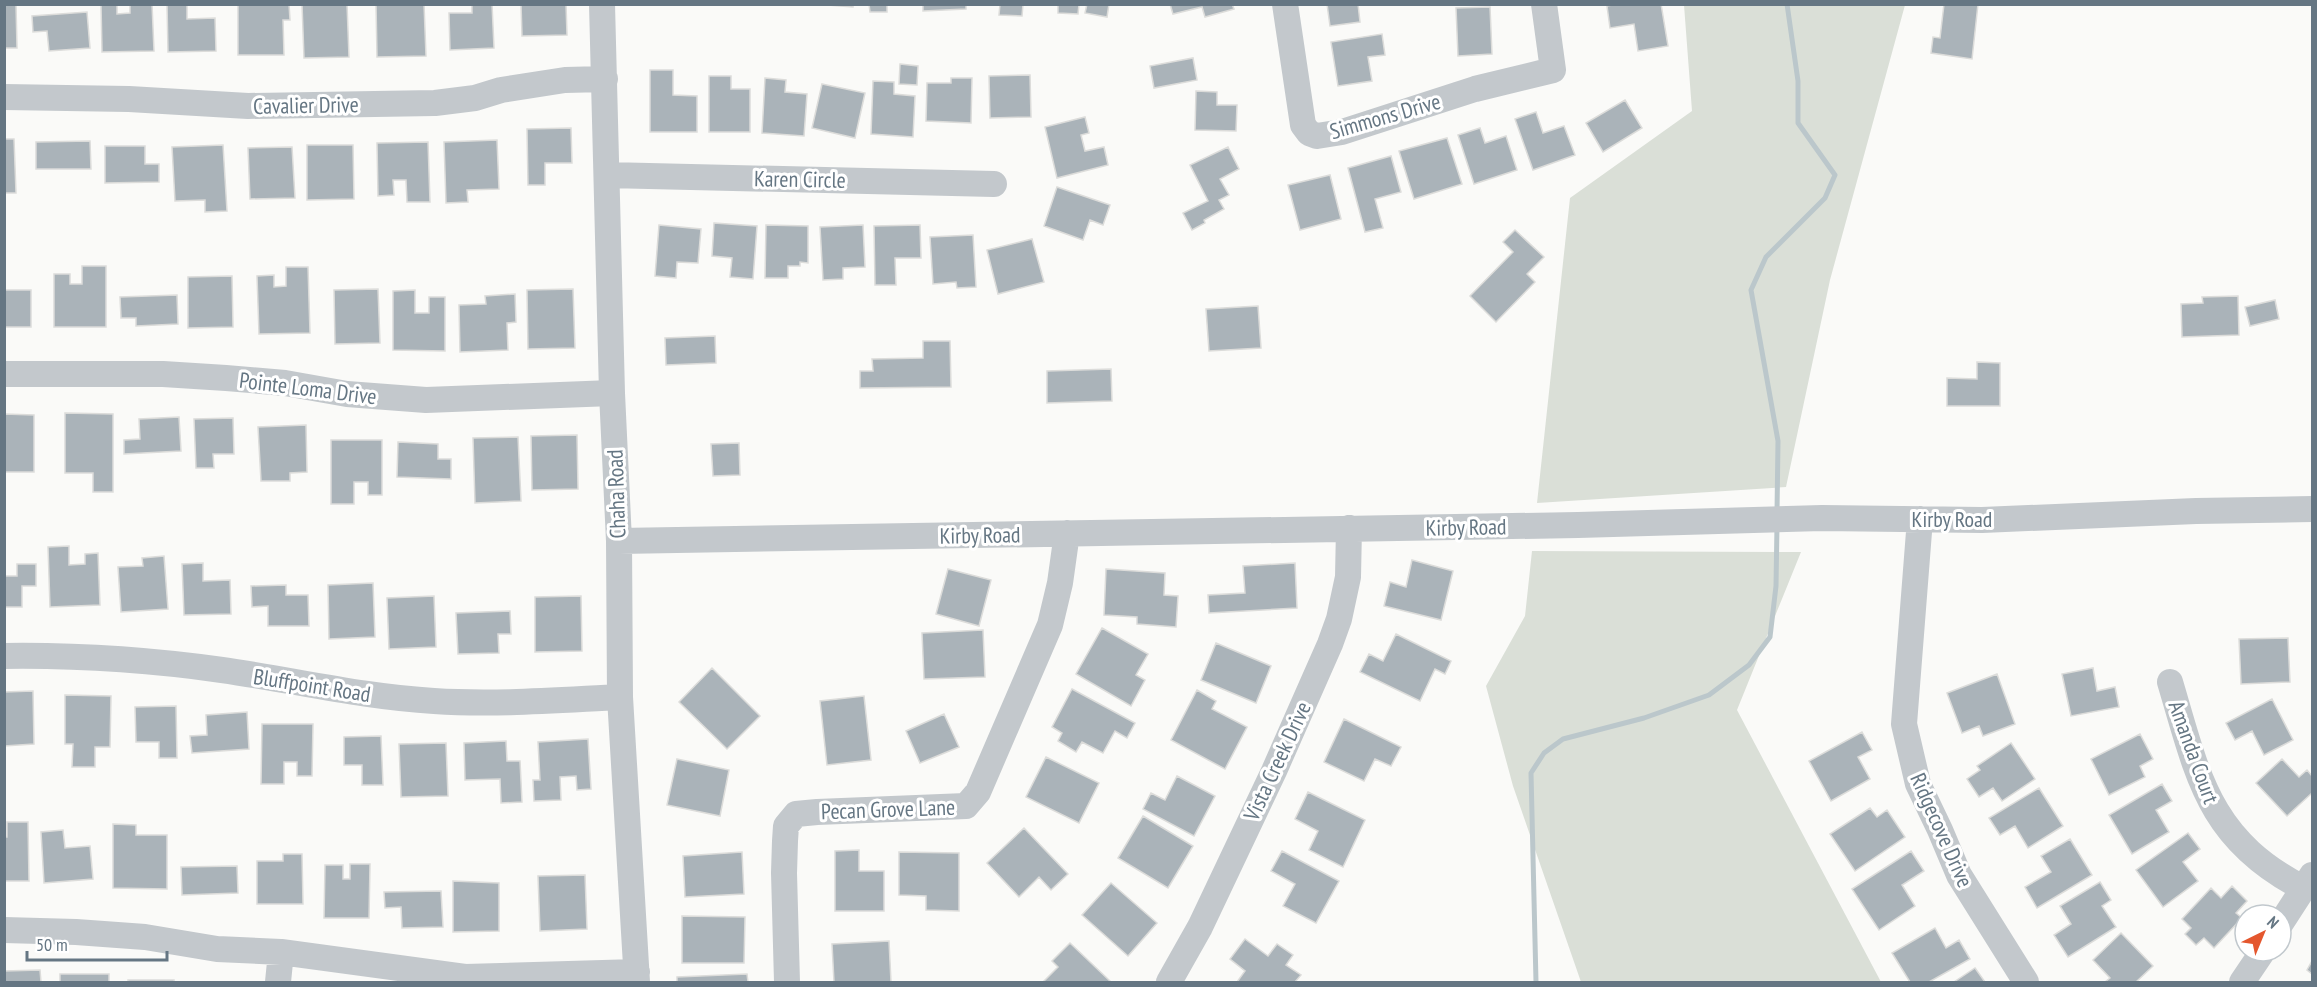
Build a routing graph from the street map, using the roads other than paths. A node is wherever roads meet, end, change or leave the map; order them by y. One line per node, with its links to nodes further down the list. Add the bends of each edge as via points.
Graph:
1 (602, 4): 4 (street, Chaha Road)
2 (1285, 4): 3 (street, Simmons Drive, via 1304,125 1317,136 1553,70)
3 (1544, 4)
4 (604, 79): 5 (street, Cavalier Drive, via 565,80 435,103 248,106 129,99); 6 (street, Chaha Road)
5 (4, 98)
6 (607, 175): 7 (street, Karen Circle); 9 (street, Chaha Road)
7 (993, 184)
8 (4, 374): 9 (street, Pointe Loma Drive, via 163,374 285,383 347,394 426,400)
9 (612, 393): 14 (street, Chaha Road)
10 (2313, 509): 11 (street, Kirby Road)
11 (1920, 519): 12 (street, Kirby Road); 27 (street, Ridgecove Drive, via 1904,724 1918,784 1959,875)
12 (1349, 528): 13 (street, Kirby Road); 26 (street, Vista Creek Drive, via 1348,577 1330,644 1200,927)
13 (1067, 533): 14 (street, Kirby Road); 25 (street, Pecan Grove Lane, via 1050,624 978,792 966,806 796,814 786,826)
14 (619, 541): 17 (street, Chaha Road)
15 (4, 656): 17 (street, Bluffpoint Road, via 62,655 139,661 433,701 482,703)
16 (2170, 682): 18 (street, Amanda Court, via 2197,772 2216,813 2255,858 2276,874)
17 (620, 697): 23 (street, Chaha Road)
18 (2308, 882): 19 (street)
19 (2293, 905)
20 (4, 930): 21 (street, via 134,936 217,949)
21 (281, 952): 23 (street, via 465,978); 24 (street)
22 (2255, 963): 28 (street)
23 (637, 977)
24 (278, 982)
25 (787, 982)
26 (1169, 982)
27 (2026, 982)
28 (2242, 982)

